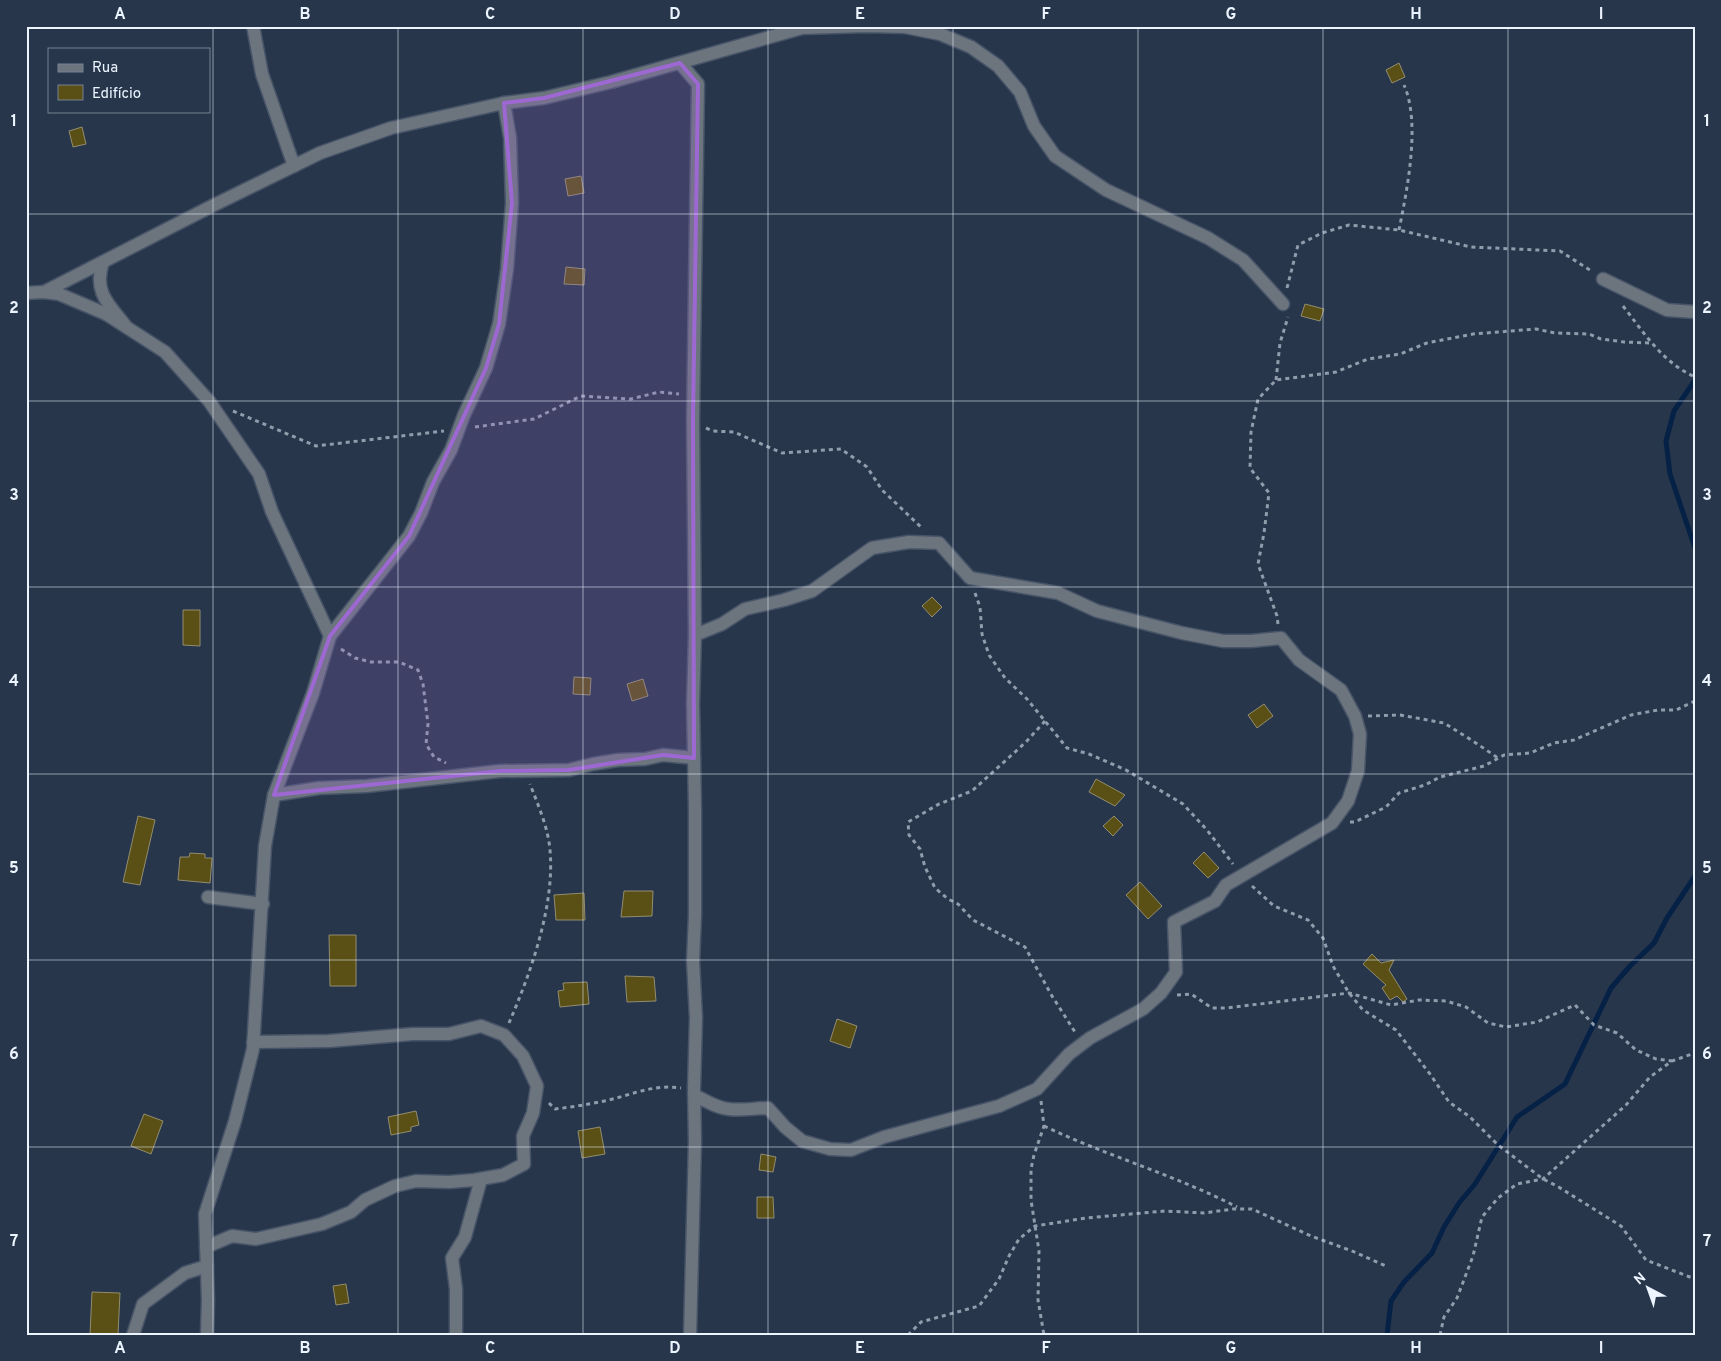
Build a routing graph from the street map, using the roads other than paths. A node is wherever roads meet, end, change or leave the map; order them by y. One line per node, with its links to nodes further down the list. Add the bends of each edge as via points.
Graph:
1 (252, 26): 4 (street, via 262,74)
2 (680, 62): 3 (street, via 563,94); 9 (street, via 802,28 905,27 947,37 971,47 998,66 1020,92 1034,126 1055,156 1106,190 1208,238 1243,260); 12 (street, via 698,84 693,420)
3 (504, 103): 4 (street, via 391,128 320,153); 13 (street, via 510,138 512,203 499,324 486,368 409,536)
4 (294, 166): 5 (street)
5 (104, 262): 7 (street); 11 (street, via 99,275 102,295)
6 (1603, 279): 10 (street, via 1667,310)
7 (44, 292): 8 (street); 11 (street, via 59,294 106,314)
8 (26, 293)
9 (1283, 304)
10 (1695, 312)
11 (126, 328): 13 (street, via 172,359 210,401 259,474 272,512)
12 (695, 635): 14 (street); 19 (street, via 722,624 745,609 812,591 872,548 909,542 939,543 970,578 1058,593 1097,611 1223,641 1281,638 1300,660 1341,690 1355,716 1360,734 1358,771 1348,801 1332,823 1226,885 1215,901 1174,922 1176,972 1161,993 1143,1009 1068,1054 1037,1089 999,1106 884,1137 851,1150 830,1149 802,1141 768,1108 722,1108)
13 (330, 636): 15 (street, via 313,693)
14 (694, 758): 15 (street, via 663,756 618,760 569,770 500,770); 19 (street)
15 (274, 795): 17 (street, via 265,846)
16 (208, 896): 17 (street)
17 (263, 904): 18 (street)
18 (253, 1042): 20 (street, via 449,1034 481,1026 504,1035 523,1056 537,1086 533,1113 523,1136 524,1164 503,1175); 21 (street, via 235,1120 204,1214)
19 (694, 1094): 26 (street)
20 (481, 1179): 21 (street, via 416,1181 395,1186 365,1200 351,1212 322,1224 256,1239 232,1236); 25 (street, via 465,1237 452,1258)
21 (206, 1247): 22 (street)
22 (207, 1266): 23 (street, via 185,1274 144,1304); 24 (street)
23 (133, 1335)
24 (207, 1335)
25 (456, 1335)
26 (690, 1335)

